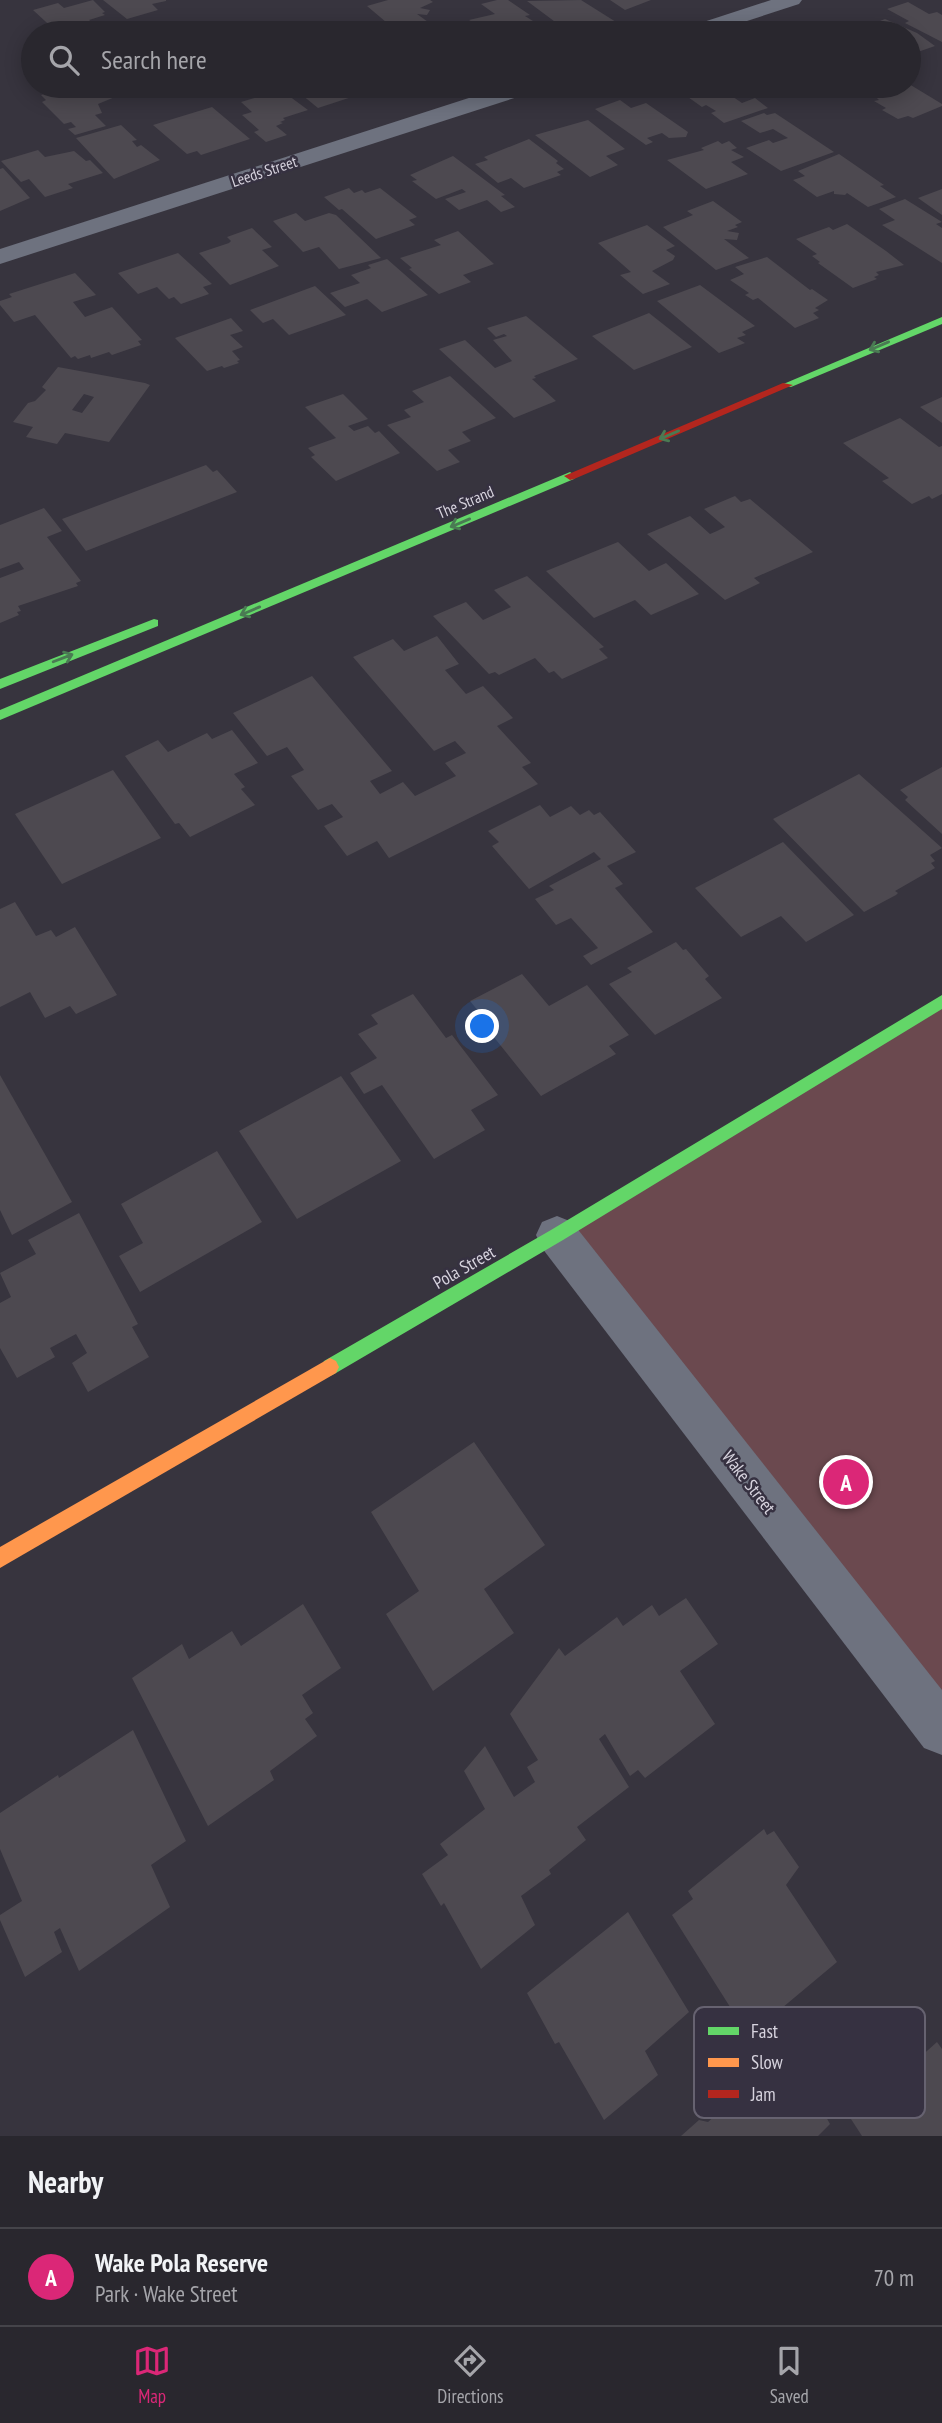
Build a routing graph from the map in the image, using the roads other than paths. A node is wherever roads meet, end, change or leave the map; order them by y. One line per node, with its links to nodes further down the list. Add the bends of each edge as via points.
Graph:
1 (792, 0): 2 (street)
2 (727, 21)
3 (491, 98): 4 (street, Leeds Street)
4 (0, 257)
5 (942, 320): 8 (street, The Strand, one-way to 8)
6 (168, 618): 7 (street, one-way to 6)
7 (0, 684)
8 (0, 715)
9 (942, 1001): 10 (street, Pola Street)
10 (556, 1235): 11 (street, Pola Street); 12 (street, Wake Street)
11 (0, 1558)
12 (942, 1730)

